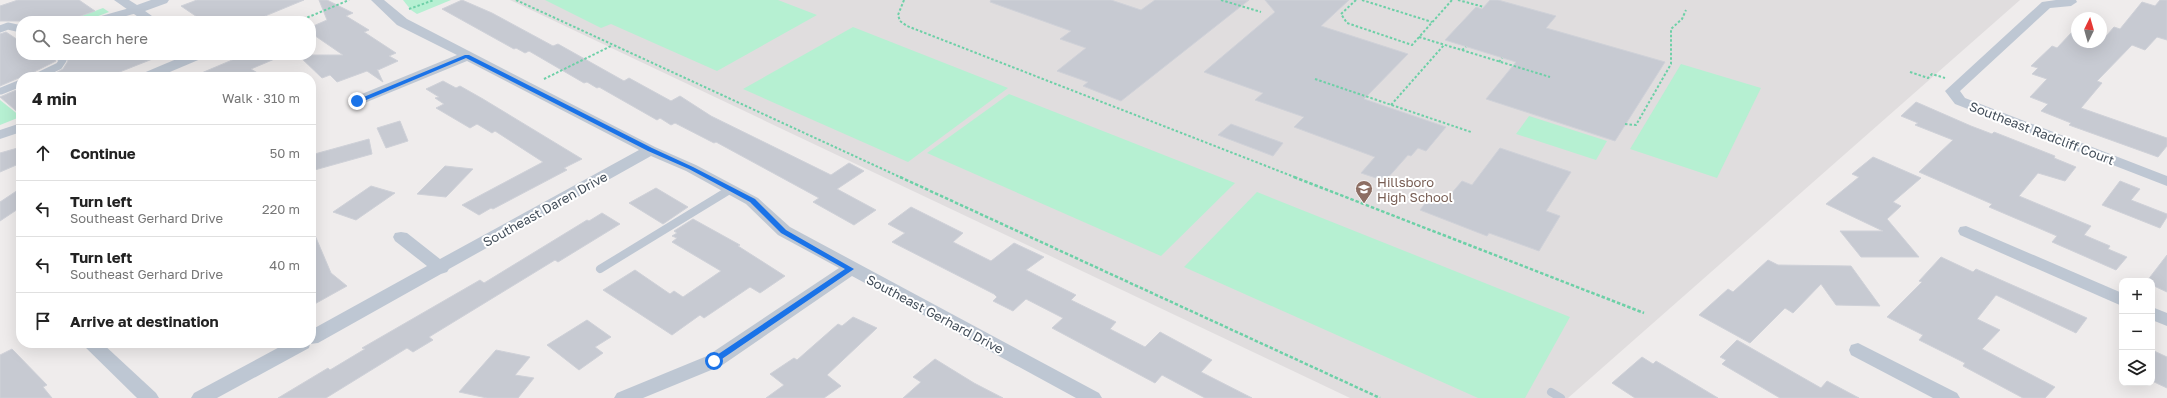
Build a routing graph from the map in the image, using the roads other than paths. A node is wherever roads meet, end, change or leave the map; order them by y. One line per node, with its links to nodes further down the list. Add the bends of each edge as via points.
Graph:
1 (120, 0): 5 (street)
2 (162, 0): 5 (street)
3 (377, 0): 10 (street, Southeast Gerhard Drive, via 402,22)
4 (2071, 2): 21 (street, Southeast Radcliff Court, via 2046,4 1952,91 1960,101)
5 (135, 10): 6 (lane); 7 (street)
6 (114, 16)
7 (145, 16)
8 (16, 28): 9 (lane, via 8,26)
9 (0, 29)
10 (467, 56): 17 (street); 20 (street, Southeast Gerhard Drive)
11 (63, 60): 13 (lane, via 59,66)
12 (184, 60): 14 (street)
13 (46, 72)
14 (157, 72)
15 (16, 85): 16 (lane)
16 (1, 91)
17 (357, 101)
18 (16, 129): 19 (street)
19 (0, 135)
20 (650, 150): 22 (street, Southeast Gerhard Drive); 25 (street, Southeast Daren Drive)
21 (2167, 181)
22 (731, 189): 26 (lane); 27 (street, Southeast Gerhard Drive, via 752,201 784,231)
23 (1966, 231): 28 (street)
24 (401, 237): 25 (street)
25 (441, 268): 31 (street, Southeast Daren Drive)
26 (600, 269)
27 (850, 269): 38 (street, via 714,361); 39 (street, Southeast Gerhard Drive)
28 (2119, 299)
29 (2154, 314): 30 (street)
30 (2167, 320)
31 (316, 335)
32 (95, 348): 36 (street)
33 (293, 348): 37 (street)
34 (1858, 350): 41 (street)
35 (1551, 392): 40 (lane)
36 (149, 398)
37 (201, 398)
38 (624, 398)
39 (1092, 398)
40 (1561, 398)
41 (1950, 398)

